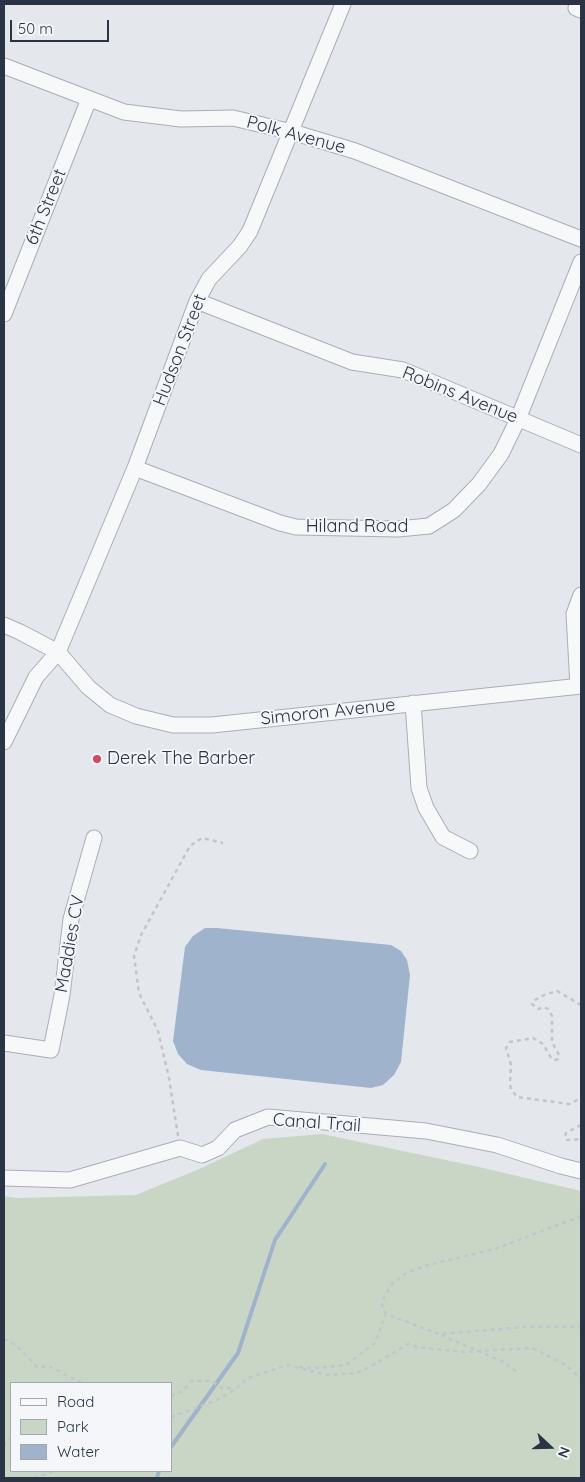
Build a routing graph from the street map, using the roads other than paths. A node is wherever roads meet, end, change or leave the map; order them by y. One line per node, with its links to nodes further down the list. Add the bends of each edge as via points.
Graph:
1 (343, 4): 4 (street, Hudson Street)
2 (4, 66): 3 (street, Polk Avenue)
3 (89, 99): 4 (street, Polk Avenue, via 124,112 181,118 233,118); 8 (street, 6th Street)
4 (292, 132): 5 (street, Polk Avenue, via 355,151); 7 (street, Hudson Street, via 250,231 209,279)
5 (581, 239)
6 (581, 262): 9 (street, Hiland Road)
7 (197, 301): 9 (street, Robins Avenue, via 352,362 403,370); 11 (street, Hudson Street)
8 (4, 314)
9 (518, 418): 10 (street, Robins Avenue); 11 (street, Hiland Road, via 501,454 479,484 454,510 429,526 414,528 280,523)
10 (581, 445)
11 (135, 468): 14 (street, Hudson Street)
12 (581, 595): 15 (street, via 574,614)
13 (4, 625): 14 (street)
14 (58, 652): 16 (street, Simoron Avenue, via 88,687 110,705 136,716 173,724 212,724); 17 (street, Hudson Street, via 36,677)
15 (580, 686): 16 (street, Simoron Avenue)
16 (413, 704): 19 (street, via 419,788 426,808 443,836)
17 (4, 742)
18 (94, 838): 20 (street, Maddies CV, via 71,919 52,1050)
19 (470, 851)
20 (4, 1043)
21 (581, 1171): 22 (street, Canal Trail, via 497,1145 426,1131 268,1117 235,1130 218,1148 202,1155 180,1148 70,1180)
22 (4, 1178)

